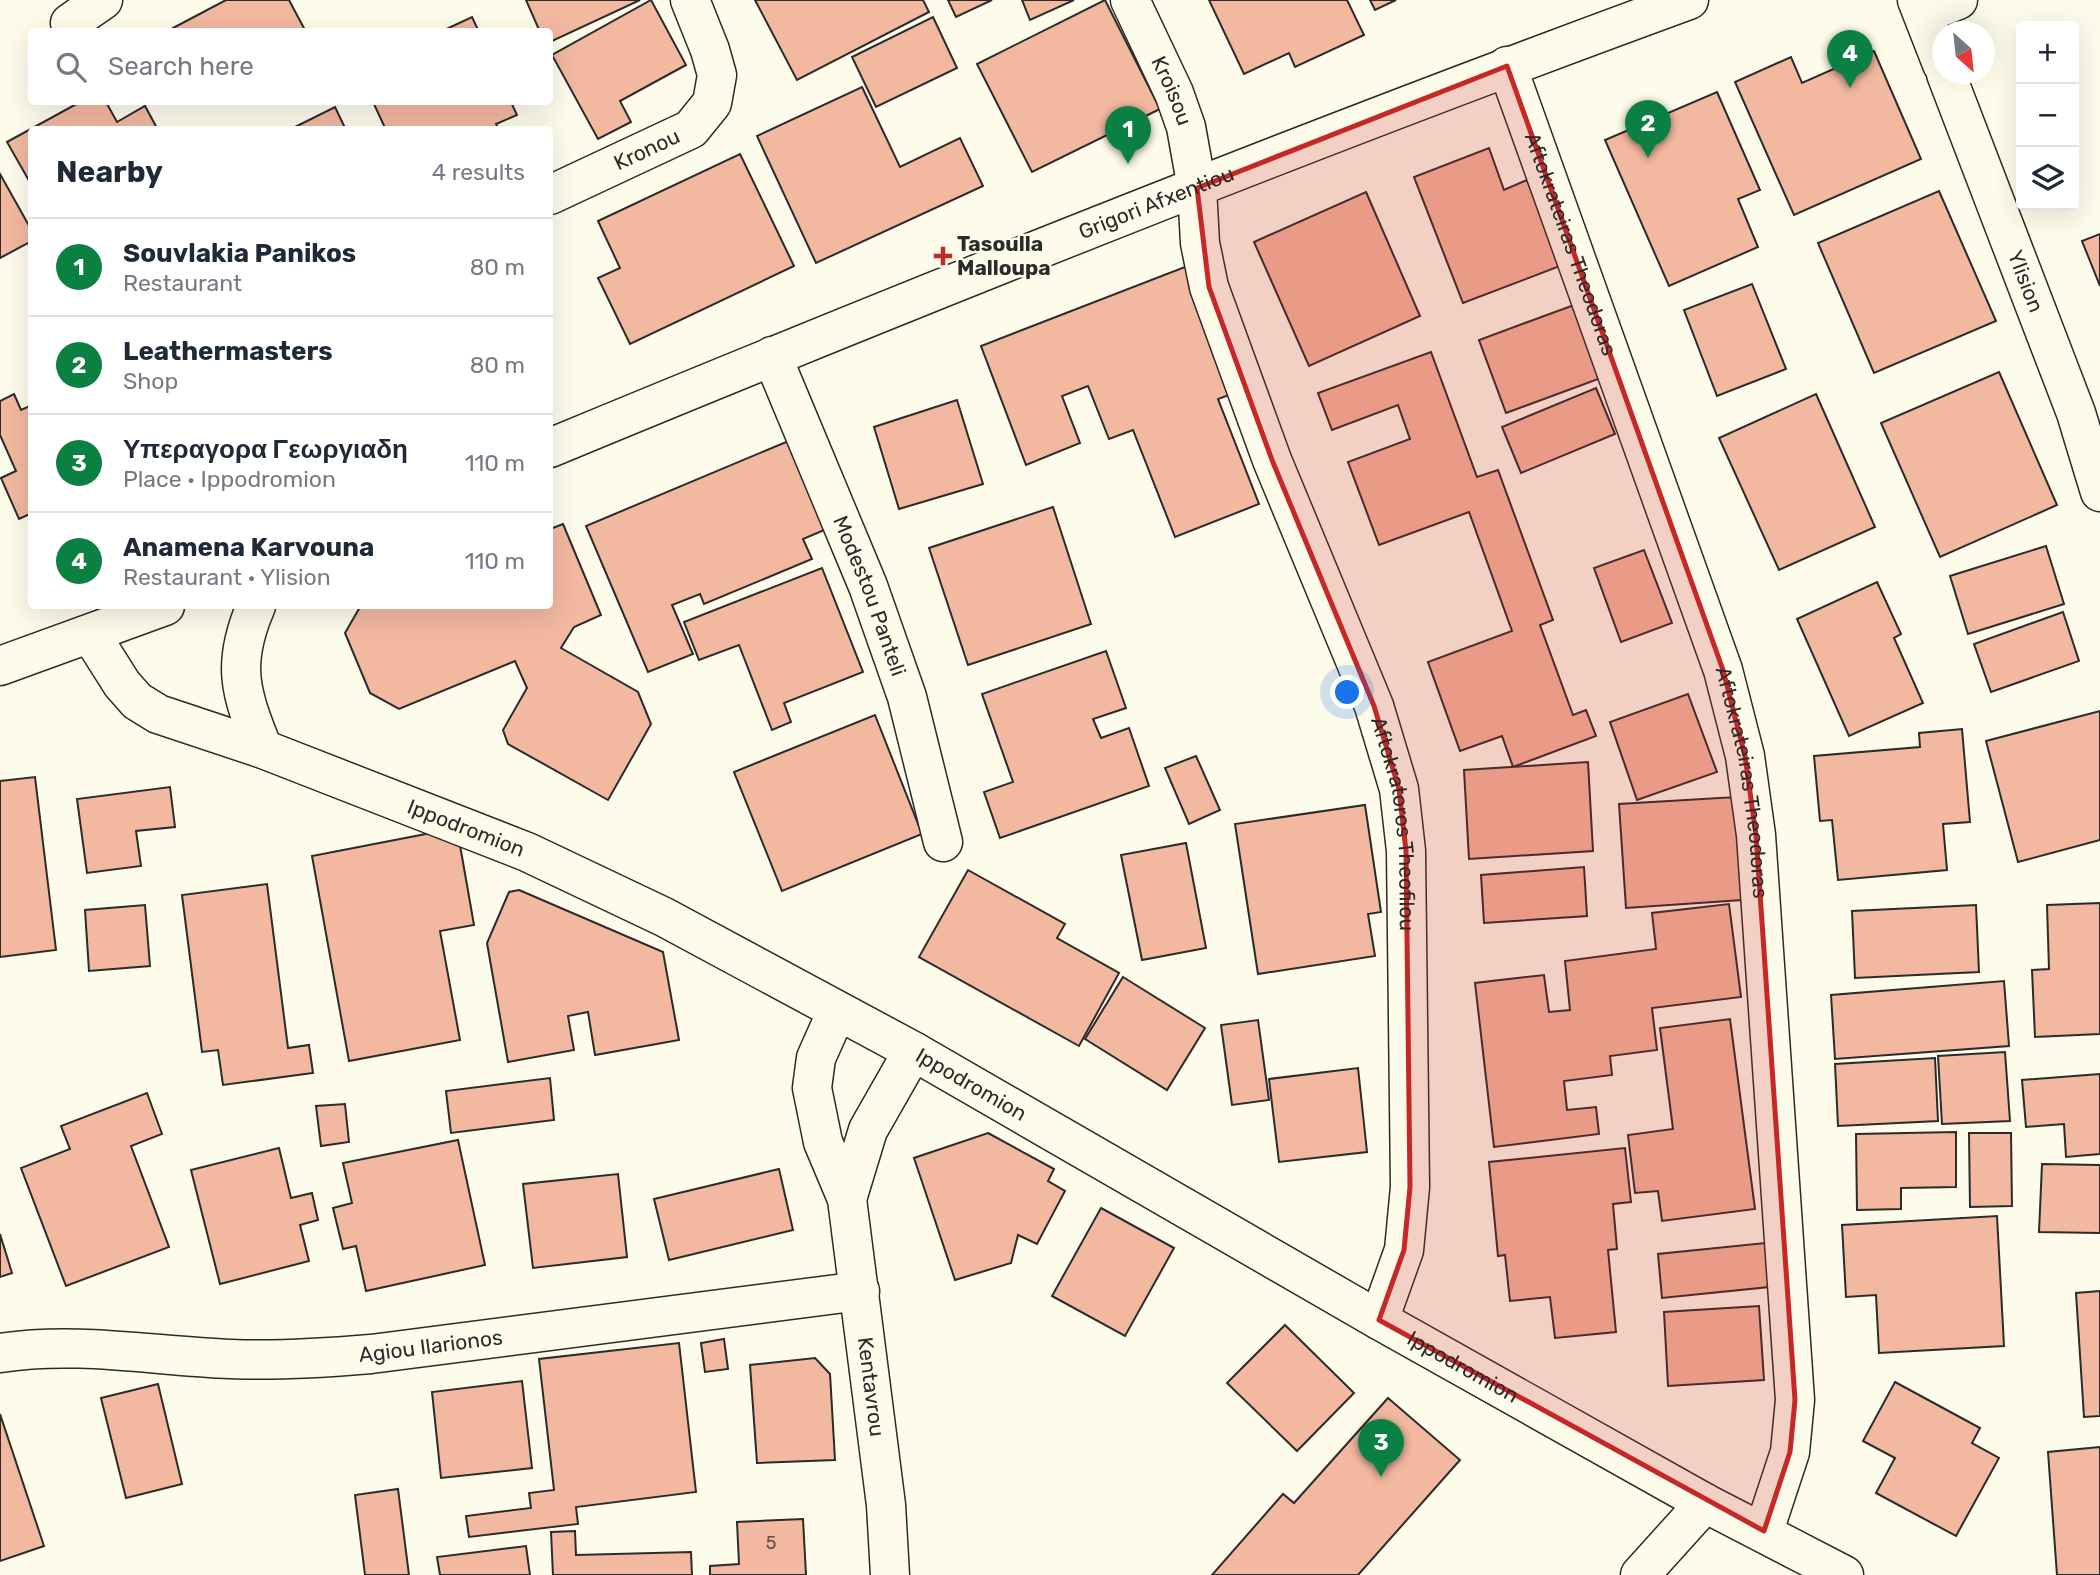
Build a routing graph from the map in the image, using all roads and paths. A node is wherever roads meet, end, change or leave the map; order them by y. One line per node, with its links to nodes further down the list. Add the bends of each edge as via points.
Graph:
1 (103, 0): 5 (street)
2 (690, 0): 9 (street, Kronou, via 717,75 712,103 691,129)
3 (1130, 0): 8 (street, Kroisou, via 1182,116)
4 (1689, 0): 6 (street, Grigori Afxentiou)
5 (70, 23)
6 (1507, 66): 8 (street, Grigori Afxentiou); 27 (street, Aftokrateiras Theodoras, via 1723,670 1745,756 1756,835 1795,1400 1790,1452)
7 (1950, 84): 11 (street, Ylision)
8 (1197, 188): 10 (street, Grigori Afxentiou); 24 (street, Aftokratoros Theofilou, via 1199,243 1209,286 1272,460 1374,706 1399,789 1406,851 1410,1187 1404,1251)
9 (553, 194)
10 (772, 356): 12 (street, Grigori Afxentiou); 19 (street, Modestou Panteli, via 877,611 907,697)
11 (2088, 408): 13 (street, Ylision)
12 (553, 447)
13 (2100, 492)
14 (157, 609): 16 (street)
15 (255, 609): 18 (street, via 244,634 240,682)
16 (91, 635): 17 (street); 18 (street, Ippodromion, via 137,701 158,714)
17 (0, 666)
18 (263, 749): 20 (street, Ippodromion, via 527,852 664,917)
19 (943, 842)
20 (837, 1011): 21 (street, Ippodromion); 22 (street, Kentavrou, via 817,1058 812,1088 823,1142)
21 (913, 1051): 22 (street, Kentavrou, via 868,1130); 24 (street, Ippodromion)
22 (847, 1199): 23 (street, Kentavrou)
23 (860, 1291): 25 (street, Agiou Ilarionos, via 300,1360 71,1348); 28 (street, Kentavrou)
24 (1379, 1320): 26 (street, Ippodromion)
25 (0, 1353)
26 (1705, 1503): 27 (street, Ippodromion); 29 (street)
27 (1764, 1531): 30 (street, Ippodromion)
28 (890, 1575)
29 (1640, 1575)
30 (1844, 1575)

